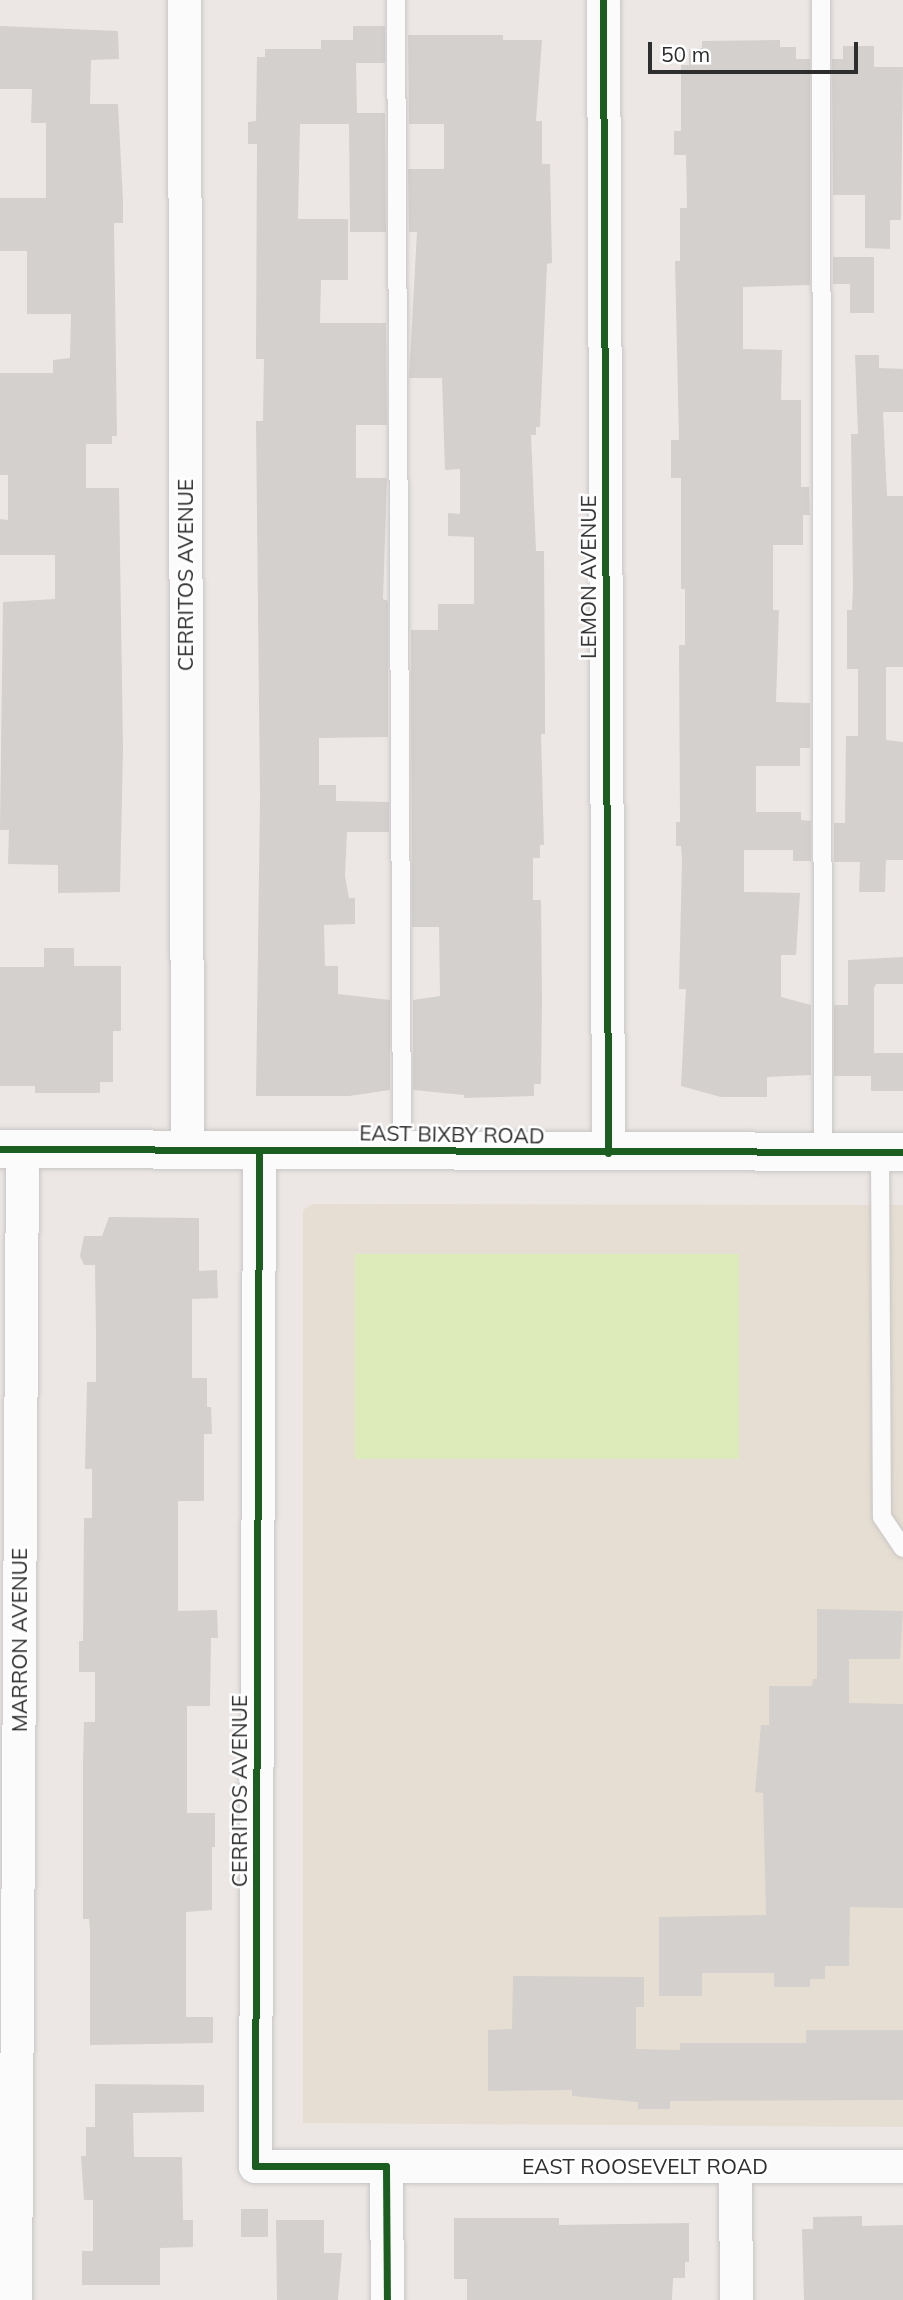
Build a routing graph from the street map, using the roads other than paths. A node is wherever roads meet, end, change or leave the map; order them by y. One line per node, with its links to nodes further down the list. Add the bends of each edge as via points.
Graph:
1 (184, 0): 6 (street, CERRITOS AVENUE)
2 (396, 0): 8 (lane)
3 (603, 0): 11 (street, LEMON AVENUE)
4 (821, 0): 9 (lane)
5 (11, 1149): 6 (street, EAST BIXBY ROAD); 16 (street, MARRON AVENUE)
6 (187, 1150): 7 (street, EAST BIXBY ROAD)
7 (259, 1151): 8 (street, EAST BIXBY ROAD); 13 (street, CERRITOS AVENUE, via 255,2166)
8 (402, 1151): 11 (street, EAST BIXBY ROAD)
9 (823, 1152): 10 (street, EAST BIXBY ROAD); 11 (street, EAST BIXBY ROAD)
10 (892, 1152): 12 (lane, via 882,1517)
11 (608, 1153)
12 (903, 1548)
13 (386, 2166): 14 (street, EAST ROOSEVELT ROAD); 17 (street)
14 (735, 2166): 15 (street, EAST ROOSEVELT ROAD); 18 (street)
15 (903, 2166)
16 (15, 2300)
17 (387, 2300)
18 (736, 2300)

